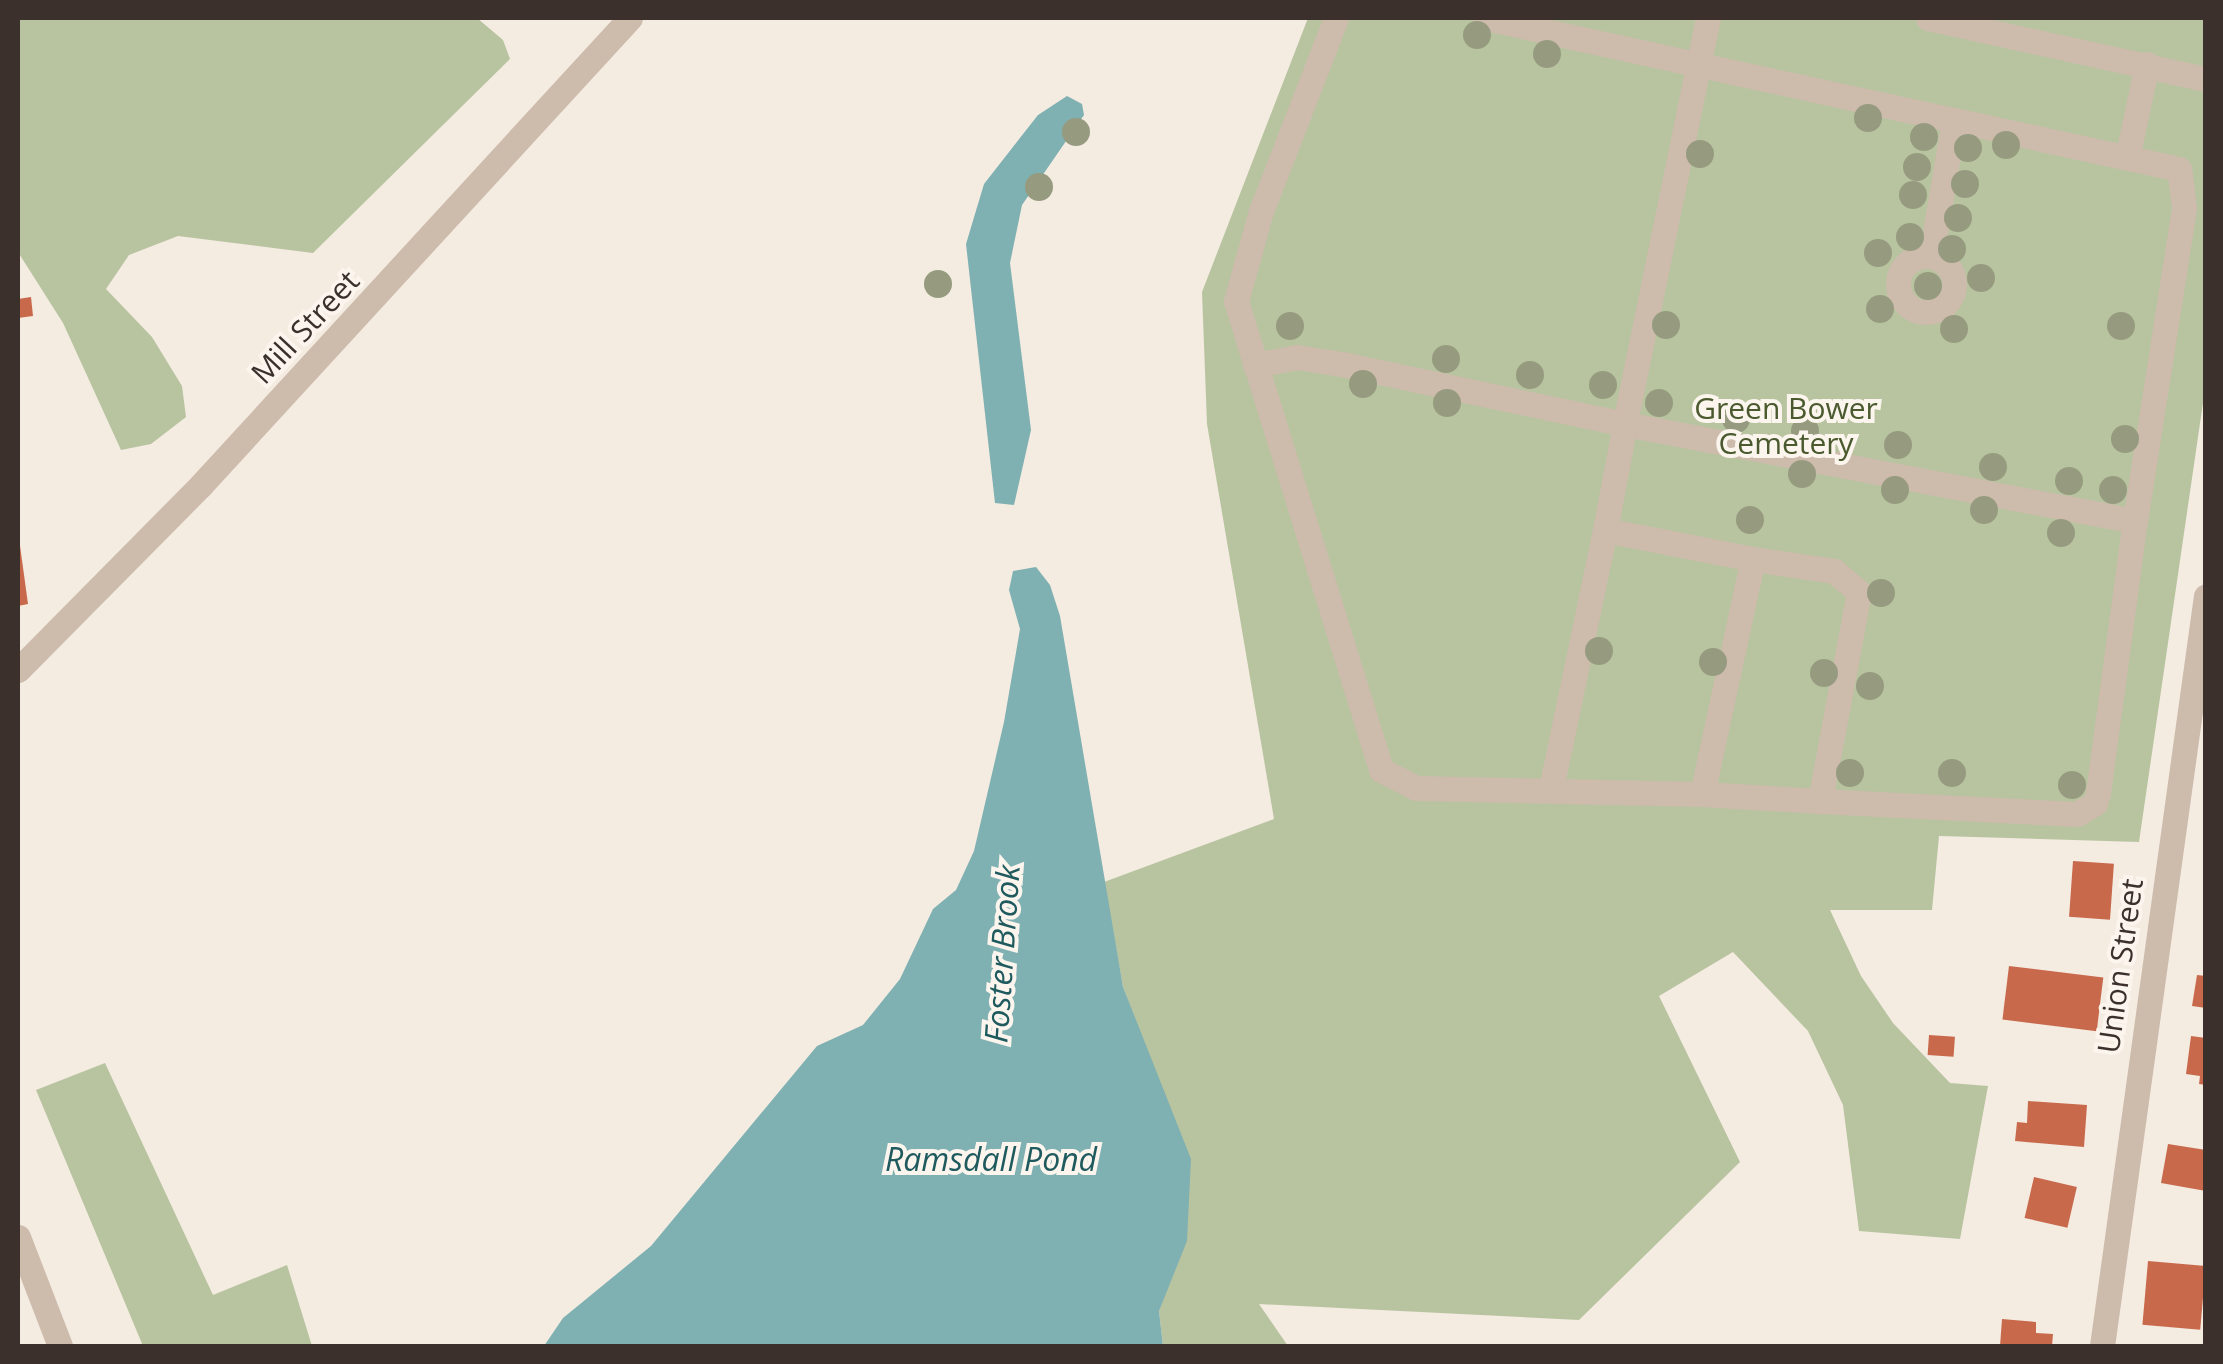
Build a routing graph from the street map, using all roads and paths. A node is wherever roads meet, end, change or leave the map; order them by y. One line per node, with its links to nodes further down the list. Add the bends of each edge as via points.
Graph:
1 (630, 18): 18 (street, Mill Street, via 240,444)
2 (1336, 18): 12 (street, via 1236,286)
3 (1484, 18): 7 (street)
4 (1708, 18): 7 (street)
5 (1928, 18): 6 (street)
6 (2148, 64): 8 (street); 10 (street)
7 (1700, 67): 9 (street); 13 (street)
8 (2206, 79)
9 (1954, 120): 10 (street); 11 (street)
10 (2128, 154): 14 (street, via 2167,162 2184,185)
11 (1932, 256)
12 (1255, 365): 13 (street, via 1297,358 1342,364); 19 (street, via 1381,770 1416,788)
13 (1625, 424): 14 (street); 15 (street)
14 (2135, 522): 21 (street, via 2095,804 2077,814)
15 (1604, 530): 16 (street); 19 (street)
16 (1753, 559): 20 (street); 21 (street, via 1834,571 1859,592)
17 (2206, 596): 24 (street, Union Street)
18 (18, 670)
19 (1551, 788): 20 (street)
20 (1702, 794): 21 (street)
21 (1820, 801)
22 (18, 1237): 23 (street)
23 (60, 1346)
24 (2102, 1346)

